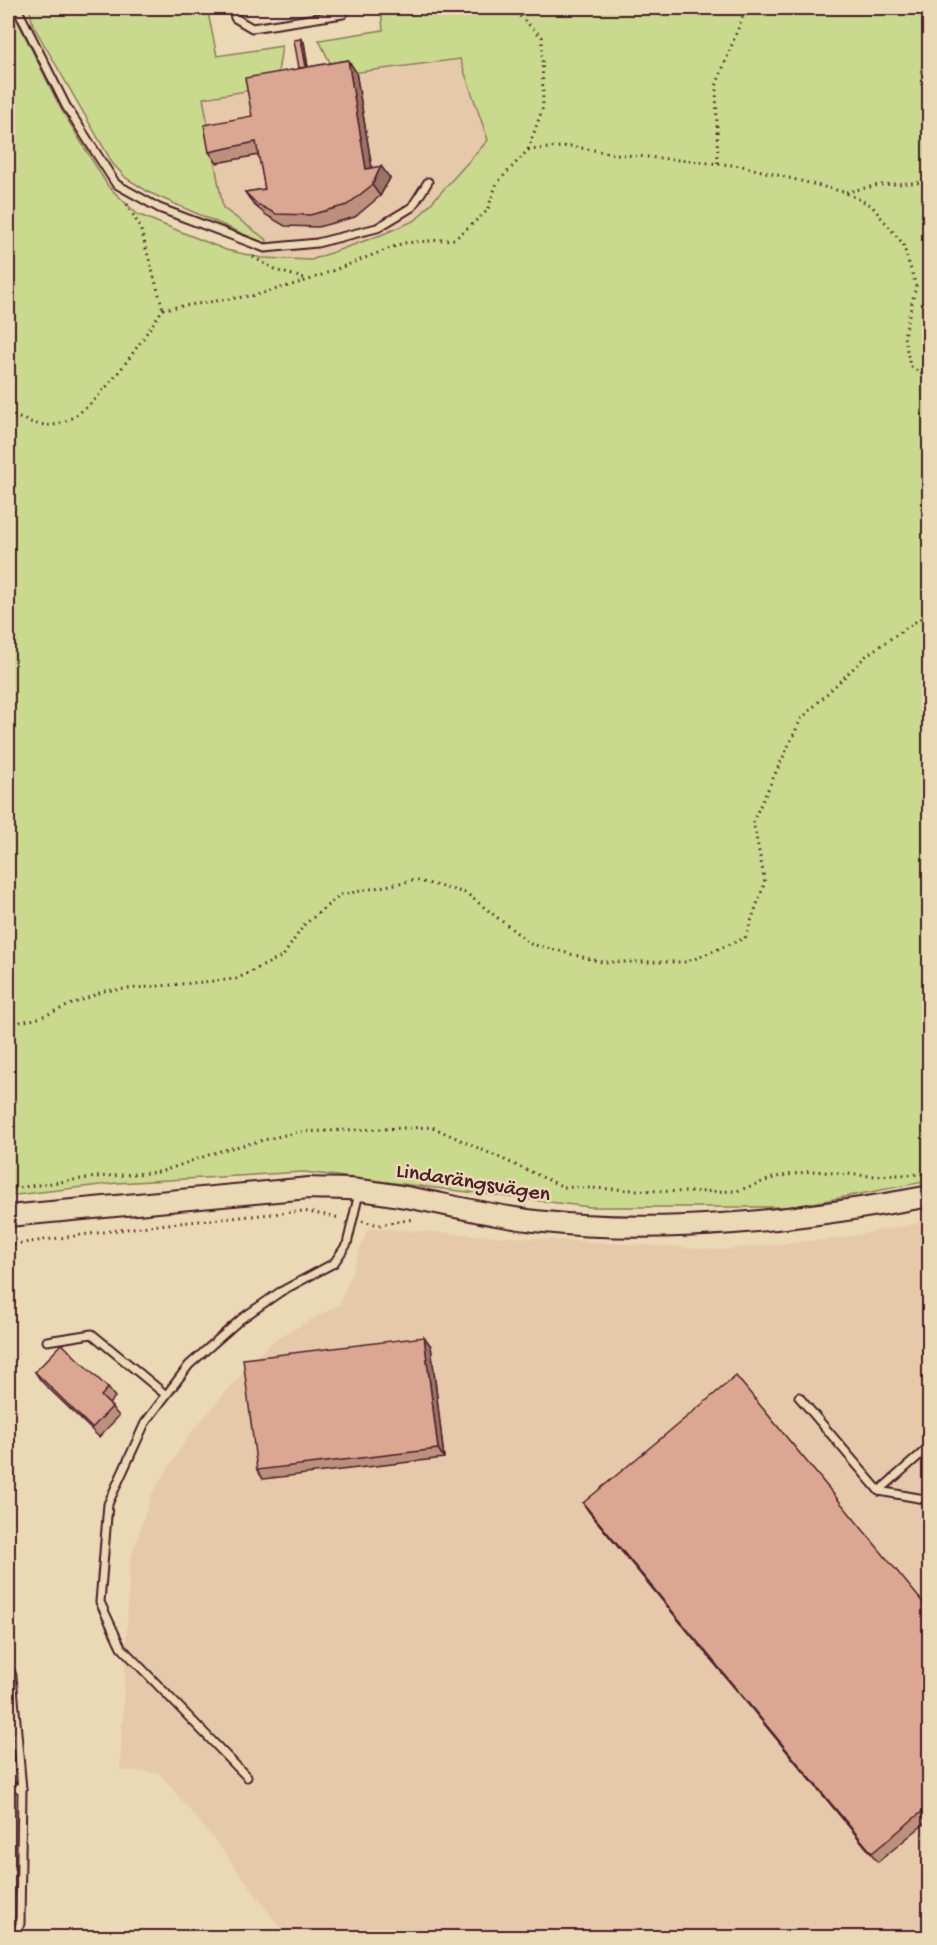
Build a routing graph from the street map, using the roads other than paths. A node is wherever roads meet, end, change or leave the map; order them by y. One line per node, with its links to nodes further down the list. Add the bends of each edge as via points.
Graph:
1 (17, 8): 4 (lane, via 66,106 116,184 159,208 265,248 317,243 376,228 412,207)
2 (233, 8): 3 (lane, via 236,18 252,28 343,14)
3 (347, 8)
4 (428, 182)
5 (360, 1190): 6 (street, Lindarängsvägen, via 534,1221 670,1226 739,1222); 7 (street, Lindarängsvägen, via 309,1188); 9 (lane, via 347,1244 334,1263 240,1319 189,1365)
6 (930, 1196)
7 (8, 1216)
8 (47, 1341): 9 (lane, via 92,1334)
9 (166, 1395): 15 (lane, via 145,1423 108,1504 100,1602 121,1647)
10 (799, 1397): 12 (lane)
11 (930, 1446): 12 (lane)
12 (879, 1491): 13 (lane)
13 (930, 1500)
14 (8, 1665): 17 (lane)
15 (247, 1777)
16 (8, 1786): 17 (lane)
17 (22, 1789): 18 (lane, via 20,1924)
18 (14, 1938)

